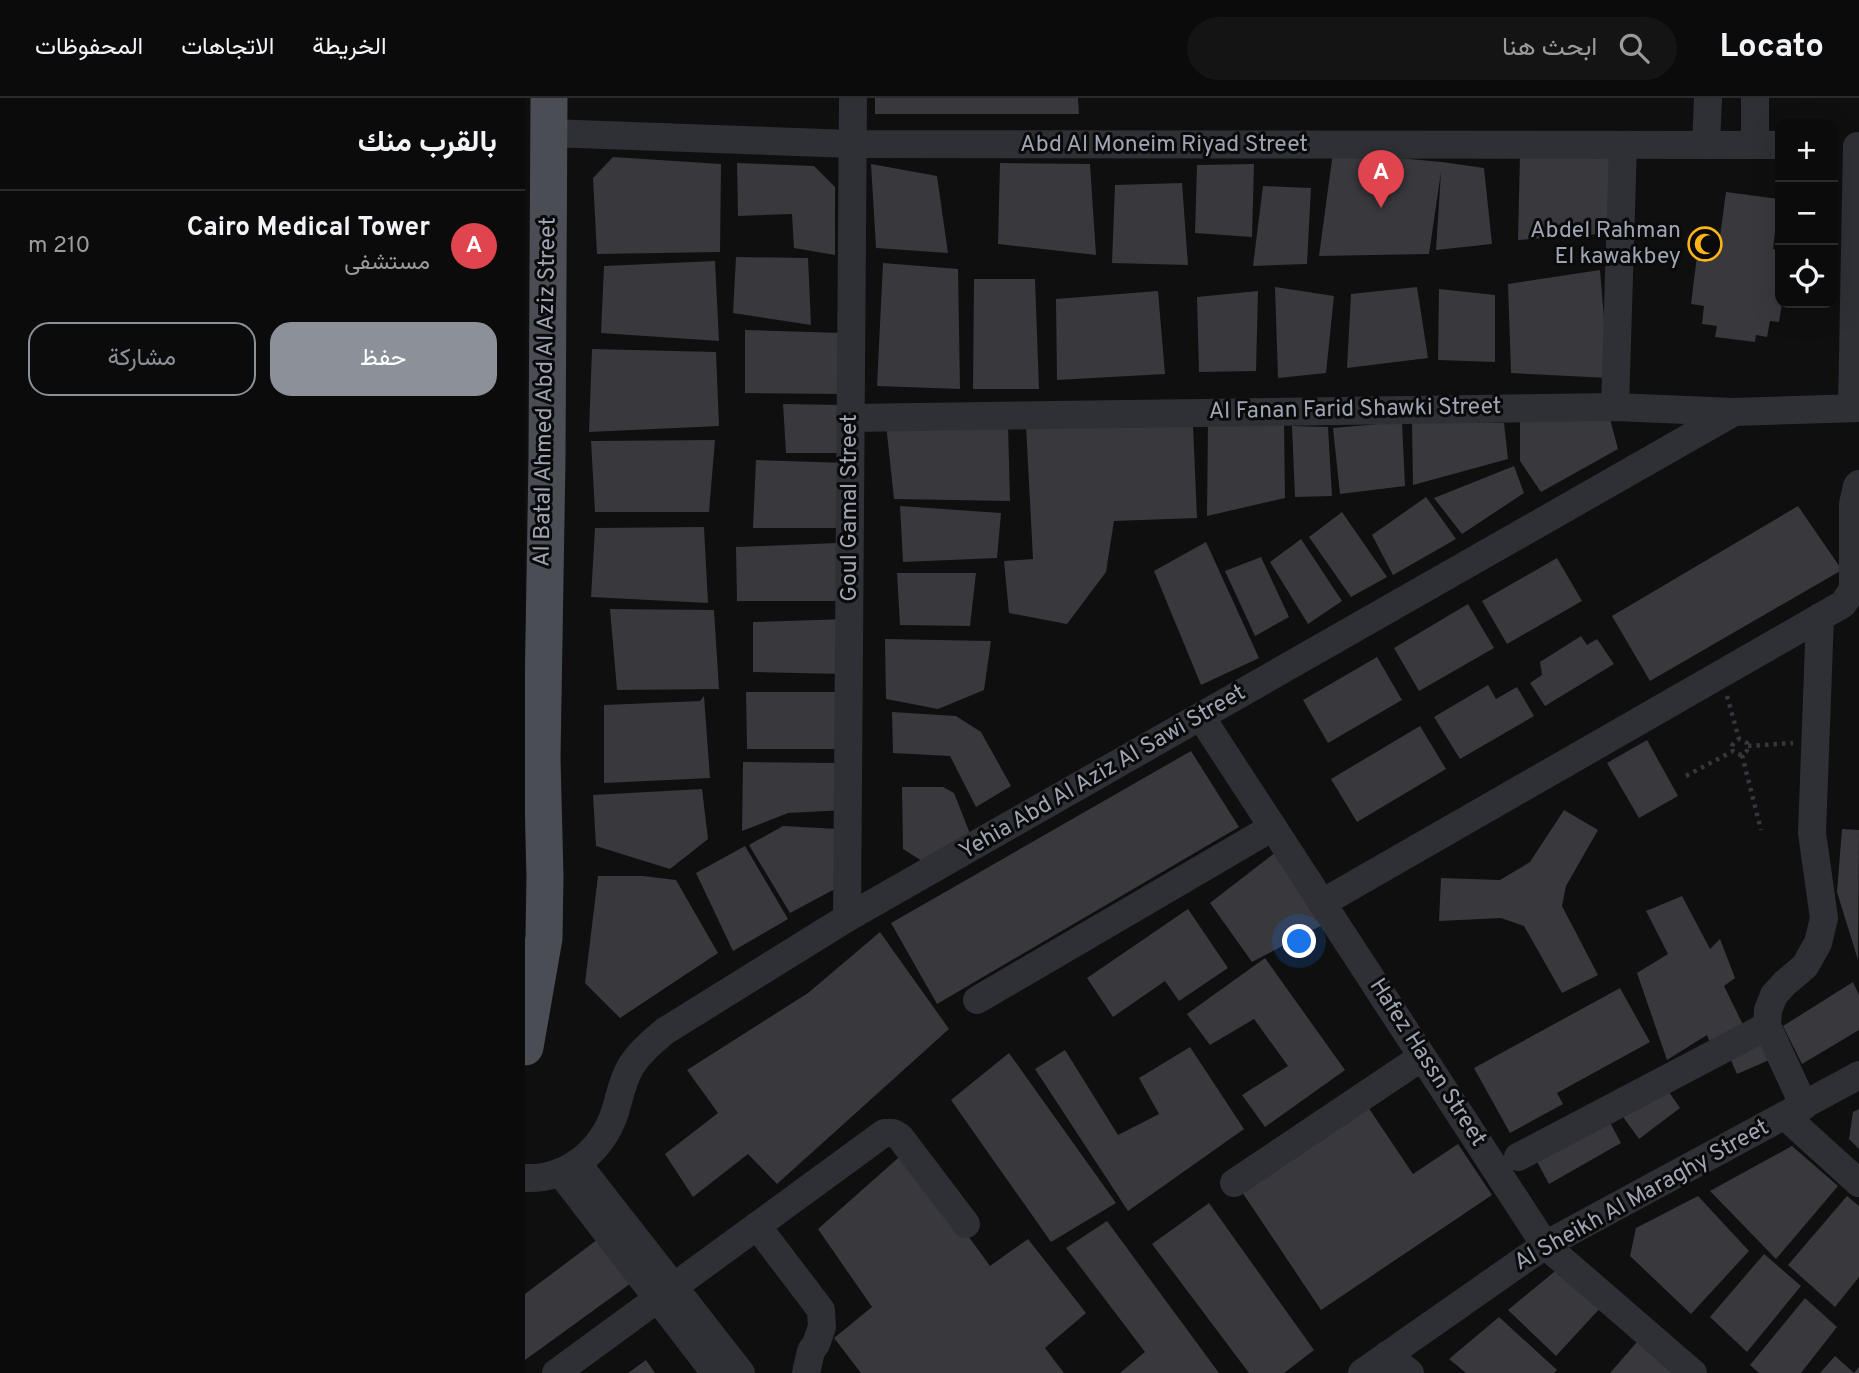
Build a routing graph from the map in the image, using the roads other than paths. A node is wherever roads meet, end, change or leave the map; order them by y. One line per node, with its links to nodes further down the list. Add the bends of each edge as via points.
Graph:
1 (853, 98): 5 (street, Goul Gamal Street)
2 (1708, 98): 7 (street)
3 (1755, 98): 8 (street)
4 (541, 121): 5 (street, Abd Al Moneim Riyad Street); 22 (main road, Al Batal Ahmed Abd Al Aziz Street, via 547,445 544,938)
5 (852, 144): 6 (street, Abd Al Moneim Riyad Street); 13 (street, Goul Gamal Street)
6 (1623, 145): 7 (street, Abd Al Moneim Riyad Street); 10 (street)
7 (1706, 145): 8 (street, Abd Al Moneim Riyad Street)
8 (1768, 145)
9 (1850, 146): 11 (street)
10 (1615, 407): 12 (street, Al Fanan Farid Shawki Street); 13 (street, Al Fanan Farid Shawki Street)
11 (1855, 408): 12 (street, Al Fanan Farid Shawki Street)
12 (1734, 412): 16 (street, Yehia Abd Al Aziz Al Sawi Street)
13 (851, 418): 19 (street, Goul Gamal Street)
14 (1859, 484): 15 (street, via 1853,504 1852,591 1843,604)
15 (1820, 617): 18 (street); 21 (street, via 1812,833 1824,918 1818,943 1805,966 1774,995)
16 (1201, 717): 17 (street, Hafez Hassn Street); 19 (street, Yehia Abd Al Aziz Al Sawi Street)
17 (1273, 827): 18 (street, Hafez Hassn Street); 20 (street)
18 (1322, 903): 23 (street, Hafez Hassn Street)
19 (847, 918): 27 (street, Yehia Abd Al Aziz Al Sawi Street, via 646,1047 620,1088 606,1134 591,1153)
20 (977, 1000)
21 (1767, 1026): 25 (street); 26 (street)
22 (525, 1047)
23 (1422, 1057): 29 (street); 33 (street, Hafez Hassn Street)
24 (1859, 1076): 25 (street, Al Sheikh Al Maraghy Street)
25 (1795, 1111): 30 (street); 33 (street, Al Sheikh Al Maraghy Street)
26 (1518, 1157)
27 (569, 1168): 28 (street); 34 (street)
28 (525, 1178)
29 (1234, 1183)
30 (1859, 1183)
31 (966, 1224): 32 (street, via 900,1137 884,1133)
32 (757, 1226): 34 (street); 39 (street, via 821,1310 822,1327)
33 (1545, 1245): 35 (street, Al Sheikh Al Maraghy Street); 42 (street, Hafez Hassn Street)
34 (665, 1292): 36 (street); 37 (street); 38 (street)
35 (1387, 1355): 40 (street, Al Sheikh Al Maraghy Street); 41 (street)
36 (556, 1373)
37 (715, 1373)
38 (741, 1373)
39 (806, 1373)
40 (1362, 1373)
41 (1409, 1373)
42 (1693, 1373)

